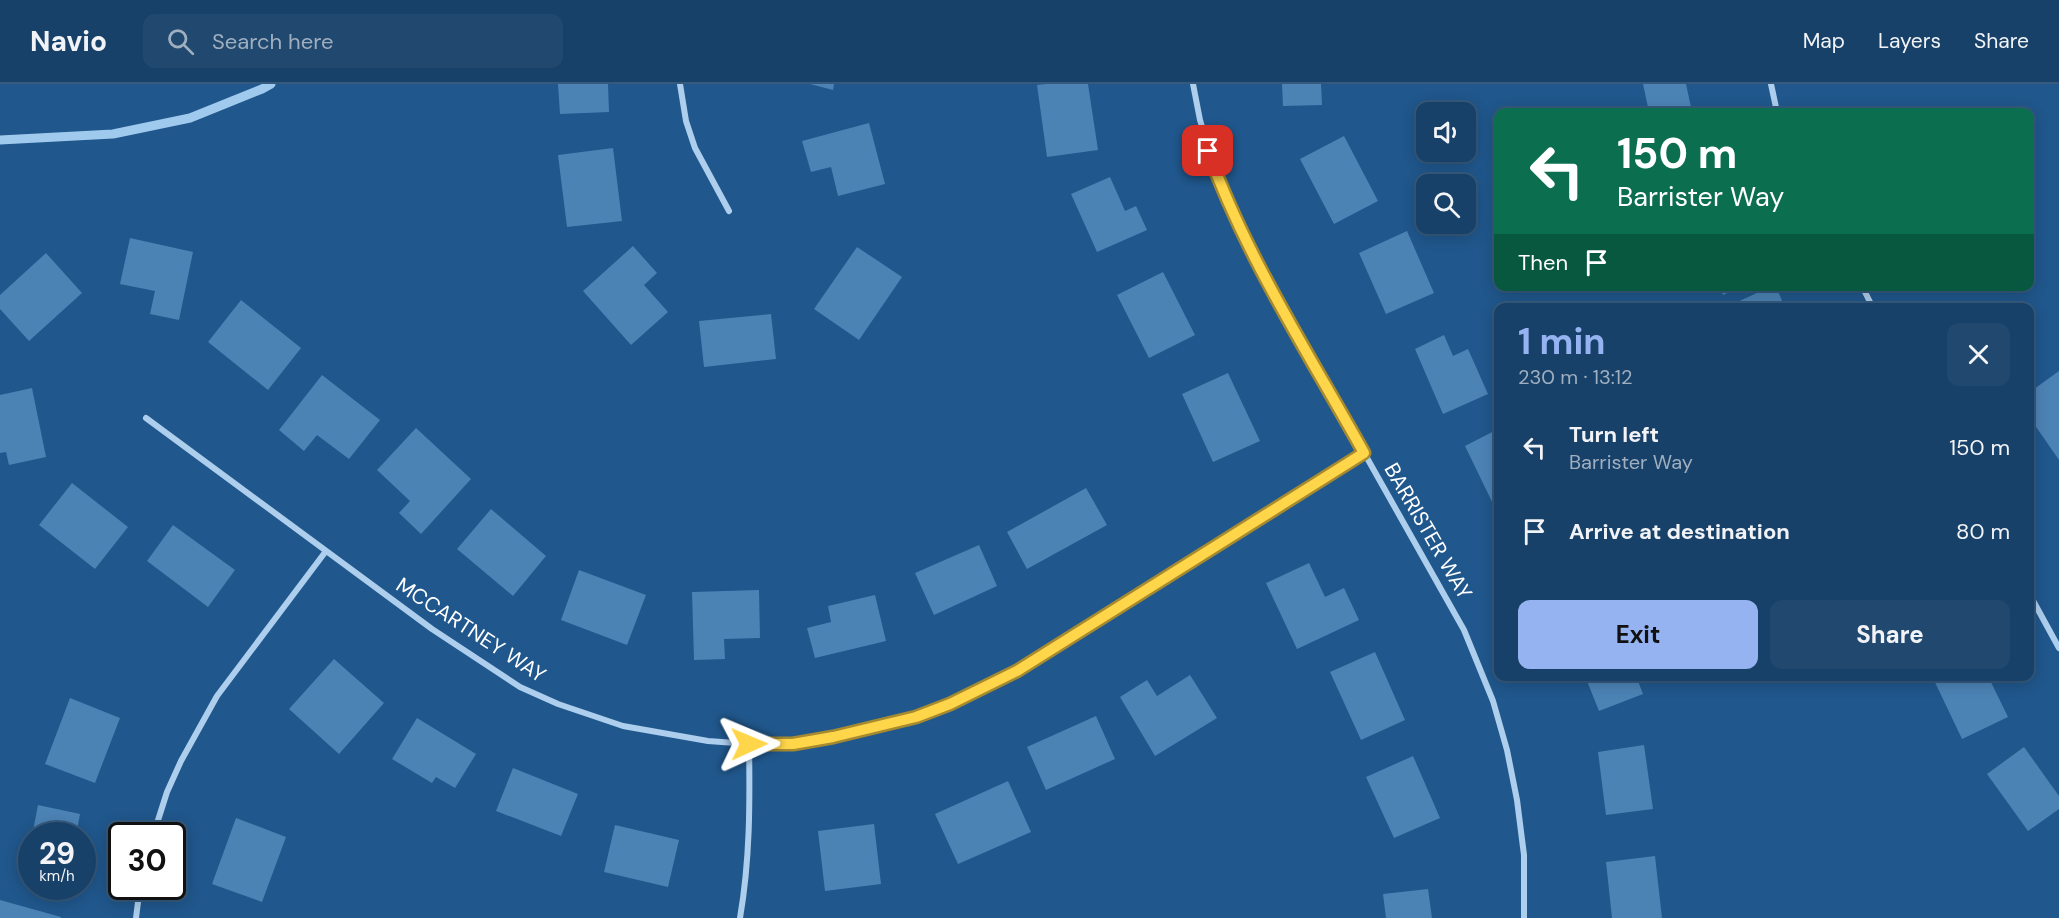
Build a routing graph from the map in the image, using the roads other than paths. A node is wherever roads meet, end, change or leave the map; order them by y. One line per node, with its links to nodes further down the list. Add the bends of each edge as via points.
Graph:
1 (680, 84): 5 (street, via 695,148)
2 (1193, 84): 7 (street, BARRISTER WAY, via 1218,180 1265,277)
3 (1771, 84): 4 (street)
4 (1777, 108)
5 (729, 211)
6 (146, 418): 8 (street, MCCARTNEY WAY)
7 (1364, 453): 11 (street, MCCARTNEY WAY, via 1017,671 950,704 916,717 833,737 793,744); 16 (street, BARRISTER WAY, via 1464,630 1493,701 1518,800 1524,855)
8 (326, 551): 11 (street, MCCARTNEY WAY, via 432,629 520,687 623,726); 12 (street, via 217,696 181,761)
9 (2034, 602): 10 (street)
10 (2059, 648)
11 (749, 744): 15 (street, via 750,837)
12 (157, 822)
13 (138, 900): 14 (street)
14 (136, 918)
15 (741, 918)
16 (1524, 918)

